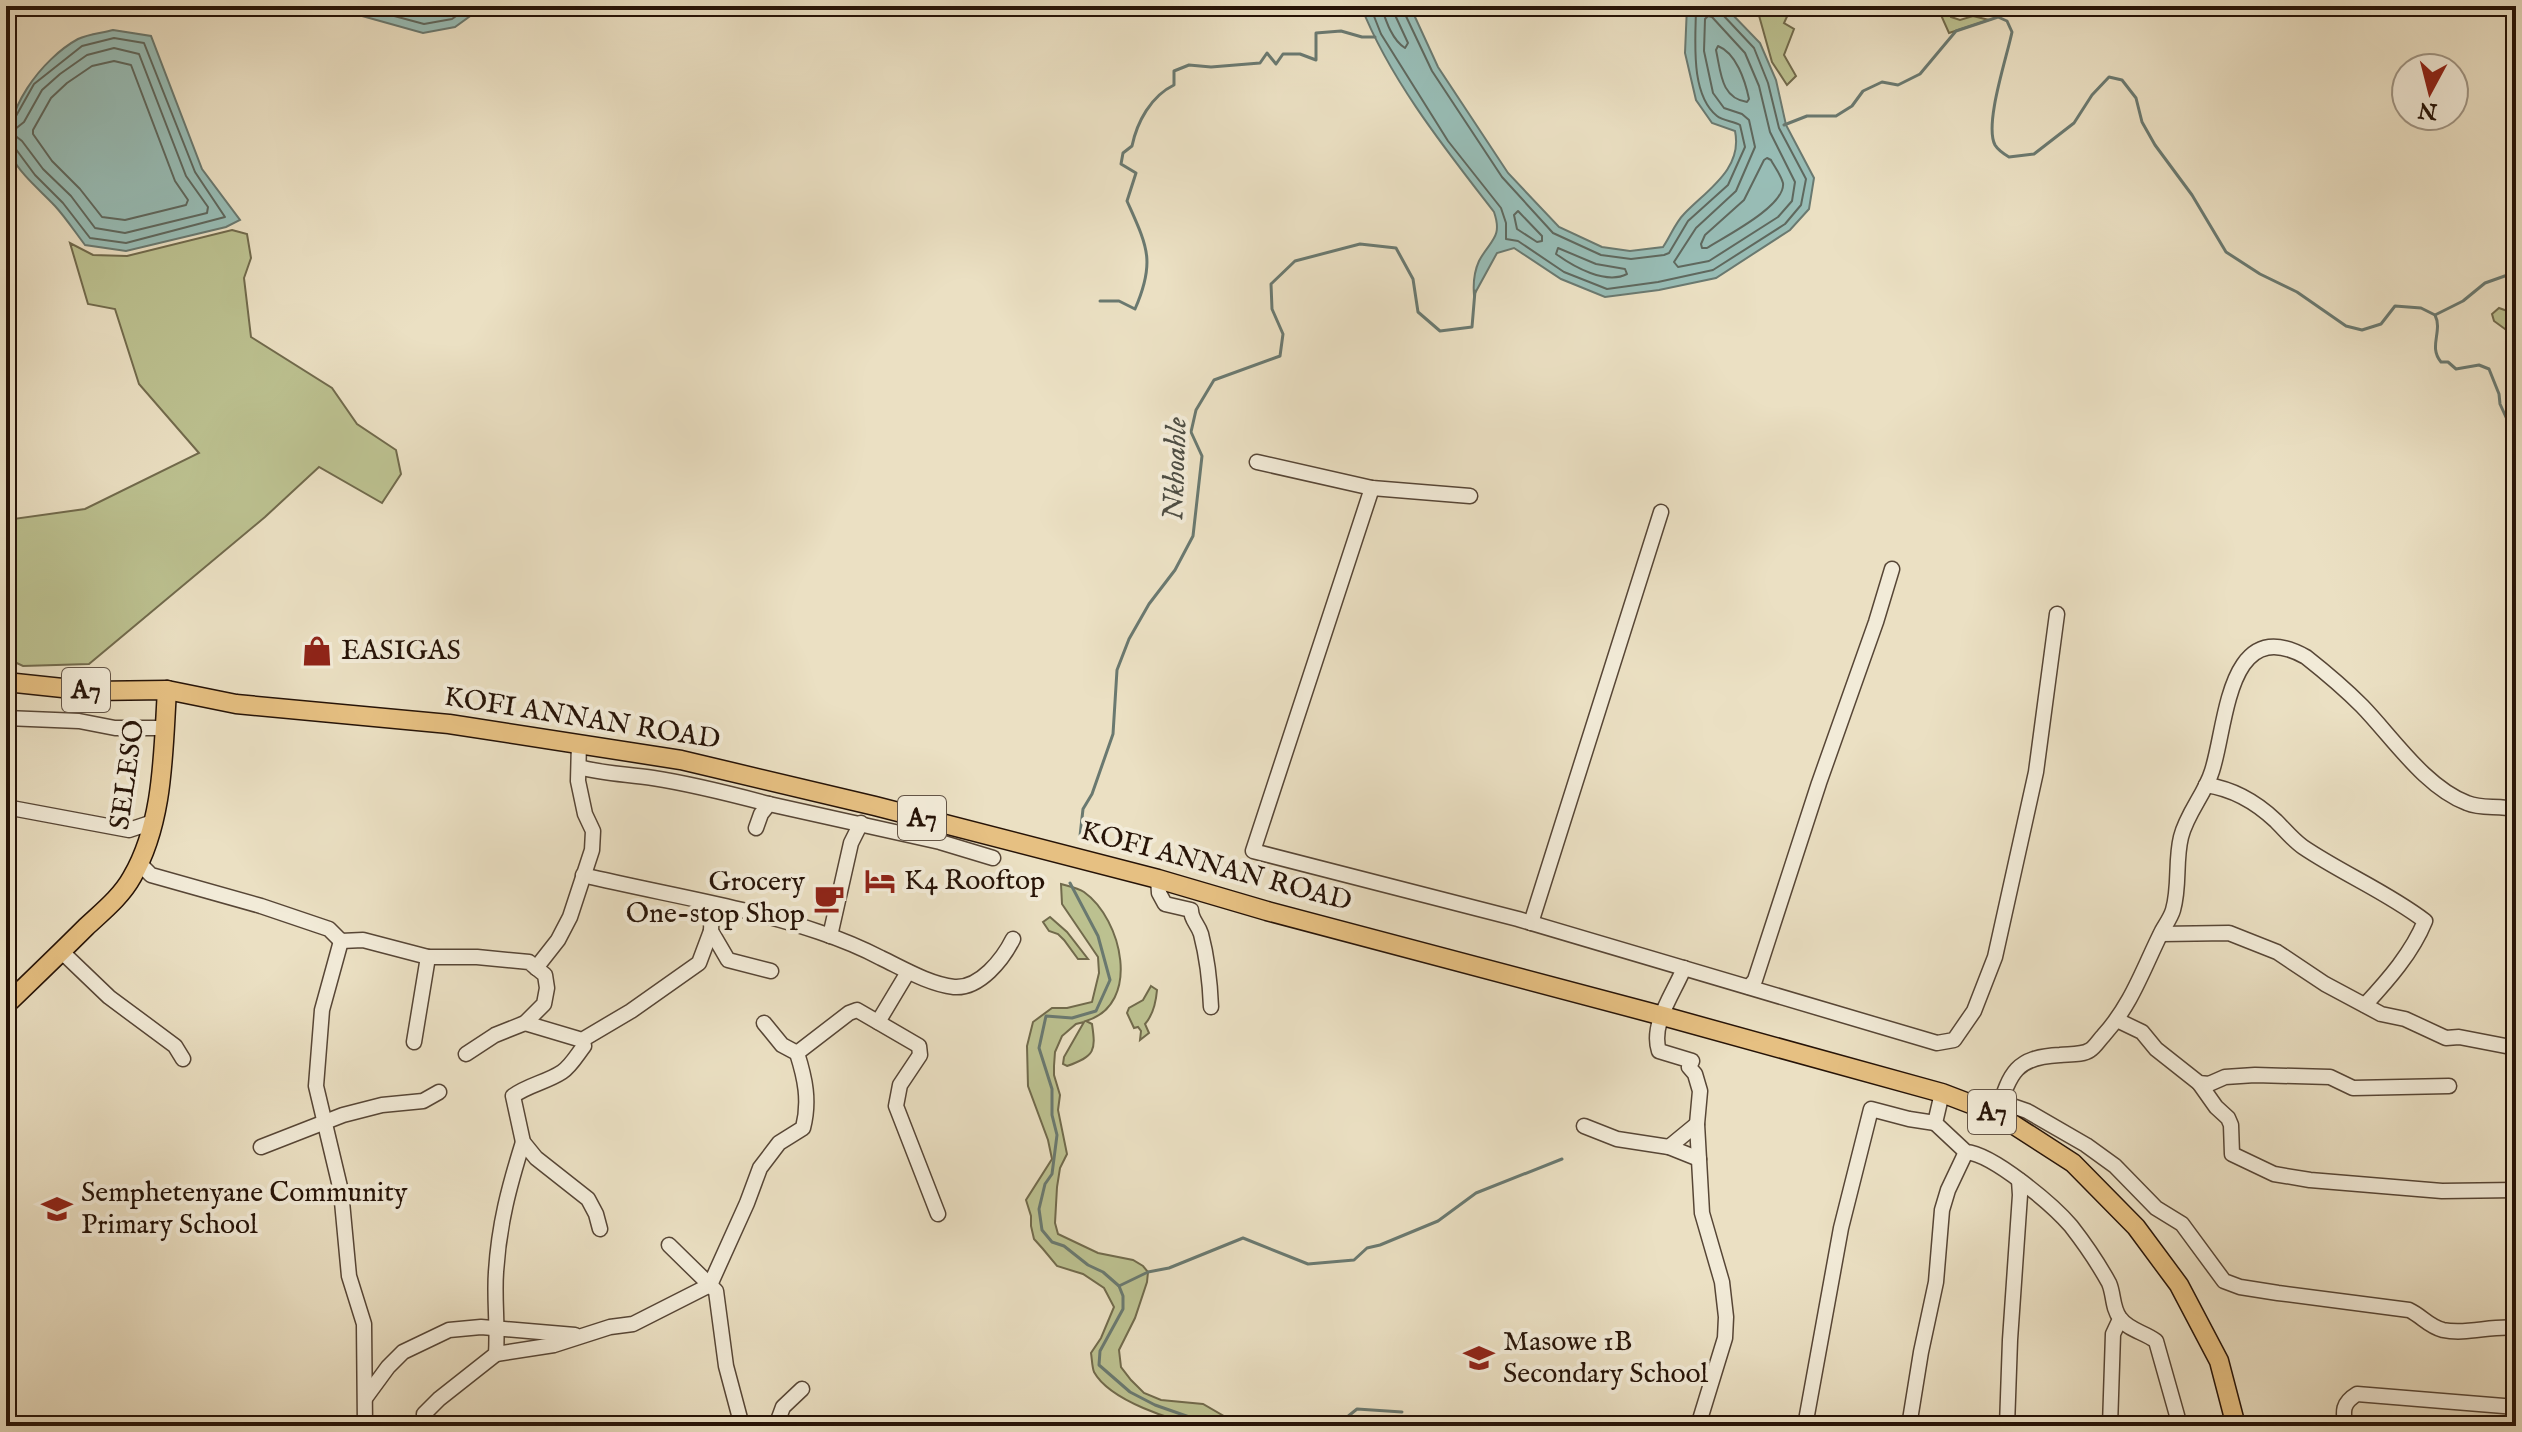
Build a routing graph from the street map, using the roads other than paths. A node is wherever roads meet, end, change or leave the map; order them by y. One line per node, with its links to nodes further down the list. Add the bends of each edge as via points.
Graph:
1 (1257, 462): 2 (street)
2 (1372, 488): 3 (street); 26 (street, via 1253,851)
3 (1470, 496)
4 (1661, 512): 26 (street)
5 (1892, 569): 38 (street)
6 (2057, 614): 38 (street, via 2036,772 1995,957 1974,1011 1954,1040 1937,1043)
7 (6, 682): 8 (main road, KOFI ANNAN ROAD / A7, via 91,691)
8 (167, 690): 10 (main road, SELESO); 11 (main road, KOFI ANNAN ROAD / A7, via 236,704 449,724)
9 (6, 718): 10 (street)
10 (164, 728): 17 (main road, SELESO)
11 (579, 743): 12 (street); 20 (main road, KOFI ANNAN ROAD / A7, via 681,760)
12 (579, 767): 14 (street); 23 (street, via 585,814 593,831)
13 (2206, 785): 16 (street, via 2241,667 2254,653 2275,647 2297,652 2318,667 2446,790 2469,804); 28 (street, via 2182,833 2173,911); 40 (street, via 2239,794 2299,844 2425,921 2415,944)
14 (769, 804): 18 (street); 19 (street)
15 (6, 807): 17 (street, via 129,830)
16 (2516, 810)
17 (153, 822): 22 (main road, SELESO)
18 (861, 823): 20 (street); 29 (street, via 851,843)
19 (756, 828)
20 (943, 833): 21 (street); 24 (main road, KOFI ANNAN ROAD / A7)
21 (993, 858)
22 (139, 863): 31 (street, via 151,875 329,929); 32 (main road, SELESO, via 114,900)
23 (583, 875): 25 (street); 34 (street, via 563,931)
24 (1158, 879): 41 (street, via 1165,904 1191,910 1200,930); 42 (main road, KOFI ANNAN ROAD / A7)
25 (712, 905): 27 (street); 29 (street)
26 (1531, 923): 35 (street)
27 (711, 931): 36 (street, via 728,960); 47 (street, via 699,963)
28 (2161, 934): 40 (street, via 2229,933 2277,952); 43 (street)
29 (830, 936): 37 (street)
30 (1013, 939): 37 (street, via 1004,956 975,982 956,987)
31 (341, 941): 33 (street, via 363,940); 58 (street, via 322,1010 317,1058)
32 (61, 951): 39 (main road, SELESO); 52 (street, via 109,997 175,1046)
33 (428, 957): 34 (street, via 529,962); 48 (street)
34 (536, 968): 45 (street, via 545,975 544,1004)
35 (1684, 968): 38 (street); 42 (street)
36 (771, 971)
37 (908, 972): 44 (street)
38 (1749, 987)
39 (6, 1005)
40 (2365, 1005): 49 (street, via 2446,1038)
41 (1211, 1007)
42 (1663, 1016): 56 (main road, KOFI ANNAN ROAD / A7); 60 (street, via 1657,1046 1692,1061 1689,1067 1700,1091)
43 (2117, 1020): 53 (street, via 2142,1032); 57 (street, via 2090,1050 2019,1065)
44 (878, 1022): 50 (street, via 857,1010 849,1013); 69 (street, via 919,1046 920,1055 900,1085 896,1106)
45 (525, 1023): 47 (street); 51 (street)
46 (764, 1023): 50 (street, via 782,1045)
47 (582, 1040): 62 (street, via 584,1046 568,1067 513,1096)
48 (414, 1042)
49 (2516, 1048)
50 (797, 1053): 72 (street, via 805,1077 803,1128 779,1143 760,1168)
51 (466, 1054)
52 (183, 1059)
53 (2199, 1083): 54 (street, via 2255,1075 2330,1077 2353,1088); 68 (street, via 2228,1118 2232,1154 2274,1174 2442,1191)
54 (2449, 1086)
55 (439, 1092): 58 (street, via 423,1101 382,1105)
56 (1942, 1093): 57 (main road, KOFI ANNAN ROAD / A7); 59 (street)
57 (1999, 1108): 75 (street, via 2027,1111 2115,1166 2156,1208 2182,1224 2224,1281 2409,1310 2427,1325 2444,1330); 91 (main road, KOFI ANNAN ROAD / A7, via 2073,1163 2136,1227 2179,1285 2219,1361)
58 (323, 1122): 63 (street); 79 (street, via 341,1191 349,1276 364,1324)
59 (1935, 1123): 65 (street); 86 (street, via 1871,1109 1841,1228)
60 (1697, 1124): 64 (street); 66 (street)
61 (1584, 1126): 64 (street, via 1617,1139)
62 (523, 1142): 70 (street, via 588,1199); 74 (street, via 501,1218)
63 (261, 1147)
64 (1669, 1147): 66 (street)
65 (1966, 1152): 67 (street, via 1994,1162); 87 (street, via 1942,1210 1936,1282)
66 (1699, 1159): 85 (street, via 1702,1213 1726,1317)
67 (2019, 1180): 73 (street, via 2069,1224 2093,1257 2111,1286); 88 (street)
68 (2516, 1190)
69 (938, 1214)
70 (600, 1229)
71 (669, 1245): 72 (street)
72 (710, 1285): 76 (street, via 633,1324); 83 (street, via 716,1291 726,1366)
73 (2120, 1319): 89 (street, via 2113,1334); 90 (street, via 2156,1341)
74 (498, 1328): 76 (street); 77 (street); 79 (street, via 449,1330 424,1341 395,1359)
75 (2516, 1328)
76 (588, 1335): 77 (street)
77 (496, 1354): 82 (street, via 424,1414)
78 (802, 1389): 84 (street, via 783,1407)
79 (366, 1397): 81 (street)
80 (2516, 1407): 92 (street, via 2357,1394 2343,1408)
81 (365, 1426)
82 (427, 1426)
83 (742, 1426)
84 (776, 1426)
85 (1698, 1426)
86 (1805, 1426)
87 (1909, 1426)
88 (2007, 1426)
89 (2110, 1426)
90 (2180, 1426)
91 (2236, 1426)
92 (2345, 1426)

